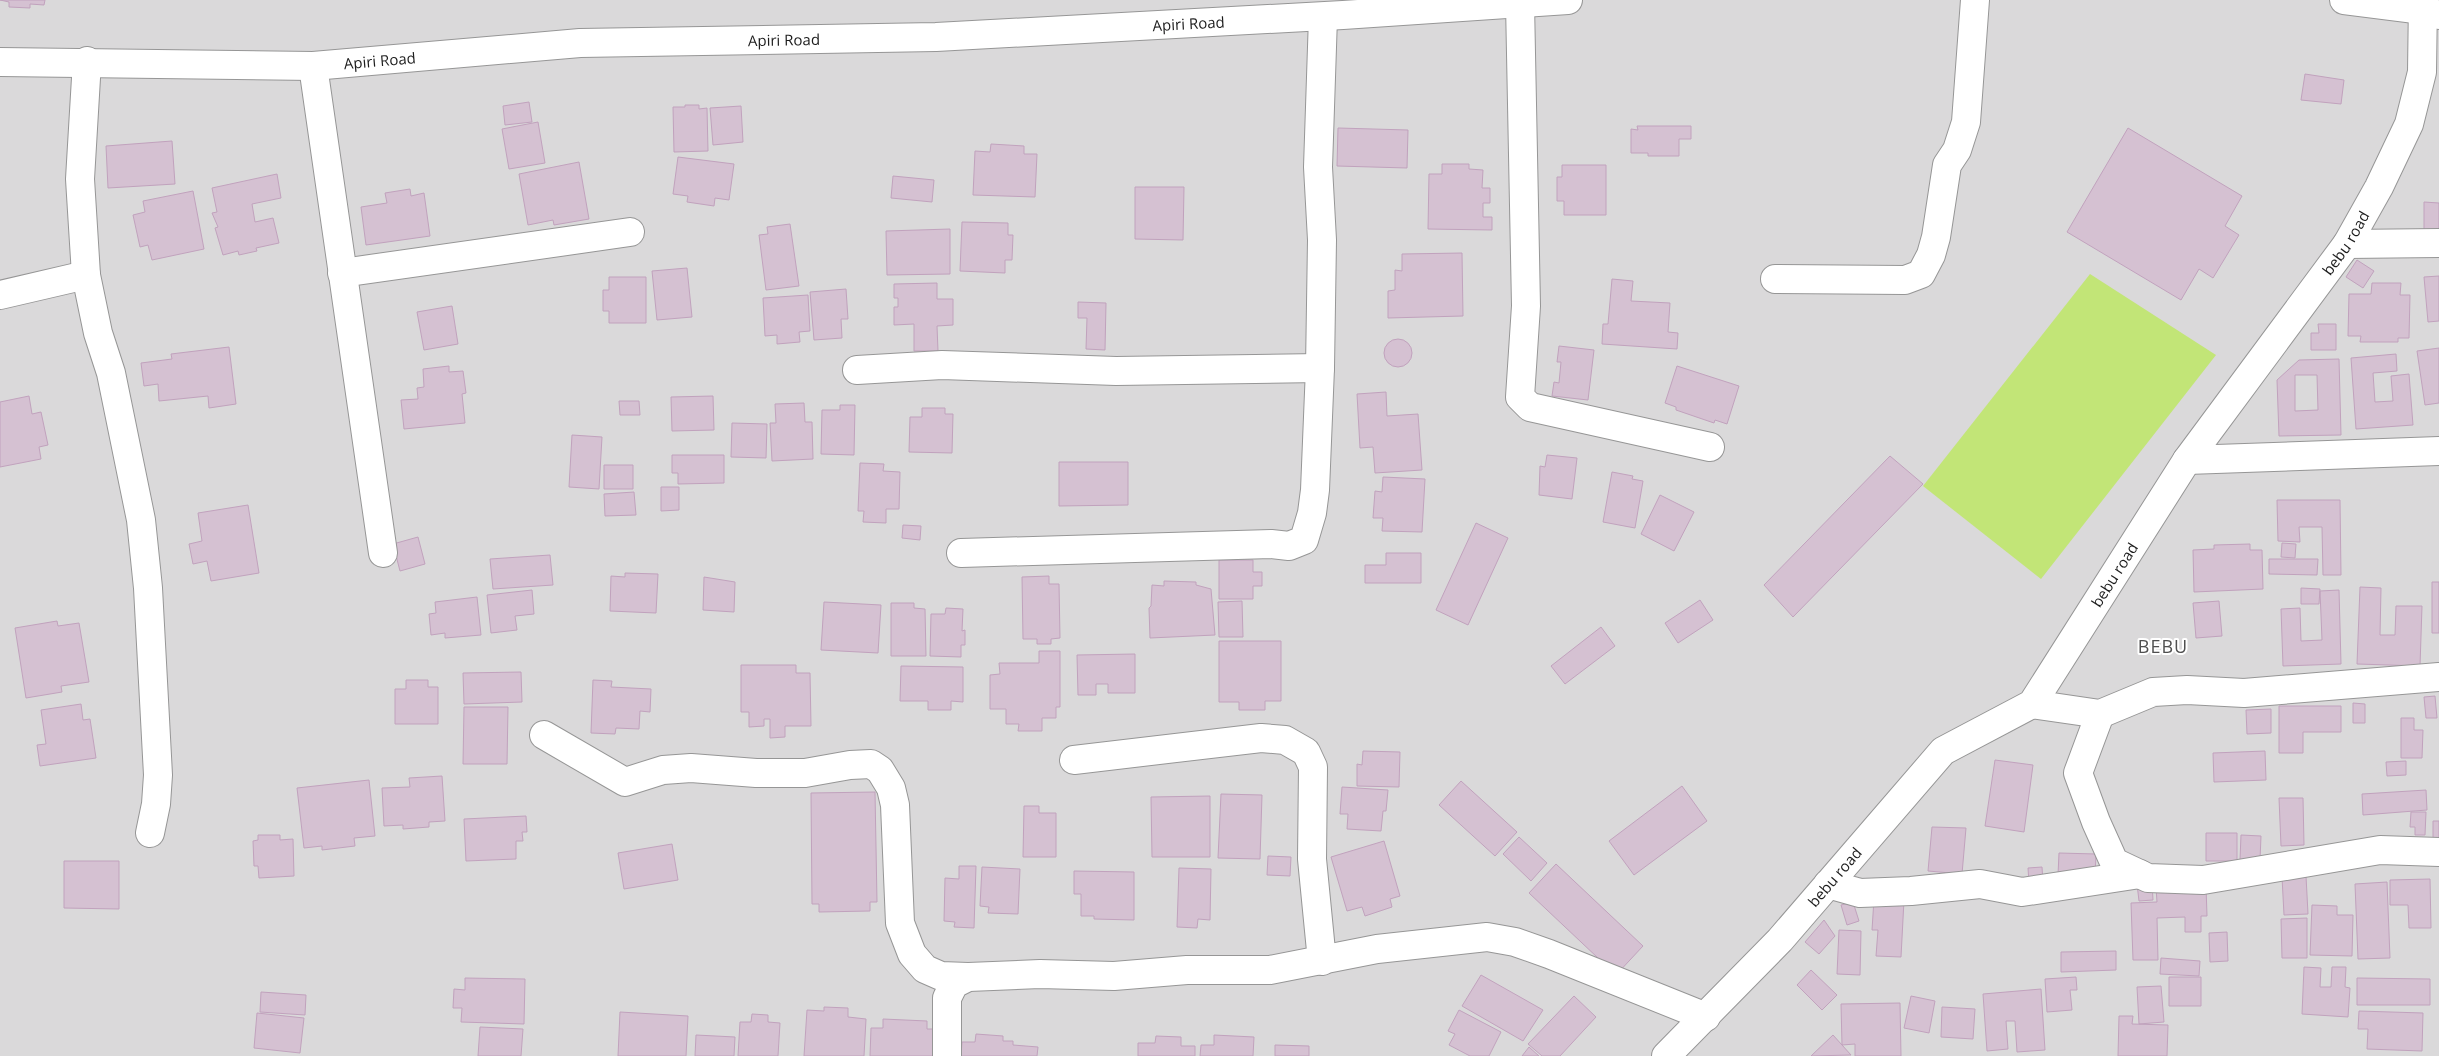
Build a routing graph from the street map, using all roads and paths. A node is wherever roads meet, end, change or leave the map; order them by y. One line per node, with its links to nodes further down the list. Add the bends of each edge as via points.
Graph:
1 (1568, 0): 4 (street, Apiri Road)
2 (1975, 0): 16 (street, via 1966,122 1957,150 1947,165 1936,237 1921,274 1905,280)
3 (2344, 0): 5 (street)
4 (1520, 3): 6 (street, Apiri Road); 20 (street, via 1526,306 1520,397 1530,406)
5 (2428, 8): 10 (street, bebu road, via 2422,72)
6 (1336, 11): 9 (street, Apiri Road, via 936,37 580,43); 18 (street, via 1318,167 1322,240)
7 (88, 61): 8 (street, Apiri Road); 9 (street, Apiri Road); 15 (street, via 80,178)
8 (0, 62)
9 (313, 66): 14 (street)
10 (2429, 77): 13 (street, bebu road, via 2379,188)
11 (630, 232): 14 (street)
12 (2439, 243): 13 (street)
13 (2347, 244): 22 (street, bebu road)
14 (342, 273): 23 (street)
15 (86, 275): 17 (street); 30 (street, via 98,333 111,373 141,520 158,775)
16 (1776, 278)
17 (0, 295)
18 (1320, 368): 19 (street, via 1116,371 942,364); 24 (street, via 1312,513 1304,540 1288,546)
19 (857, 370)
20 (1710, 447)
21 (2439, 452): 22 (street)
22 (2187, 460): 26 (street, bebu road)
23 (383, 553)
24 (961, 553)
25 (2439, 677): 27 (street, via 2244,693 2153,692)
26 (2032, 704): 27 (street); 33 (street, bebu road, via 1943,751)
27 (2100, 714): 32 (street, via 2078,772 2114,862)
28 (544, 735): 35 (street, via 625,782 663,770 691,768 805,773 871,764 880,770 891,788 895,805 900,923 912,954 925,969 941,976)
29 (1074, 760): 34 (street, via 1261,738 1285,740 1306,752 1313,767 1312,858)
30 (150, 833)
31 (2439, 852): 32 (street, via 2380,850 2203,880 2148,878)
32 (2140, 874): 33 (street, via 2022,892 1980,884 1860,892)
33 (1828, 884): 36 (street, bebu road)
34 (1322, 961): 35 (street, via 1270,970); 36 (street, via 1377,949 1487,937 1548,954)
35 (968, 977): 37 (street, via 954,984 947,998)
36 (1706, 1017): 38 (street, bebu road)
37 (947, 1056)
38 (1666, 1056)

